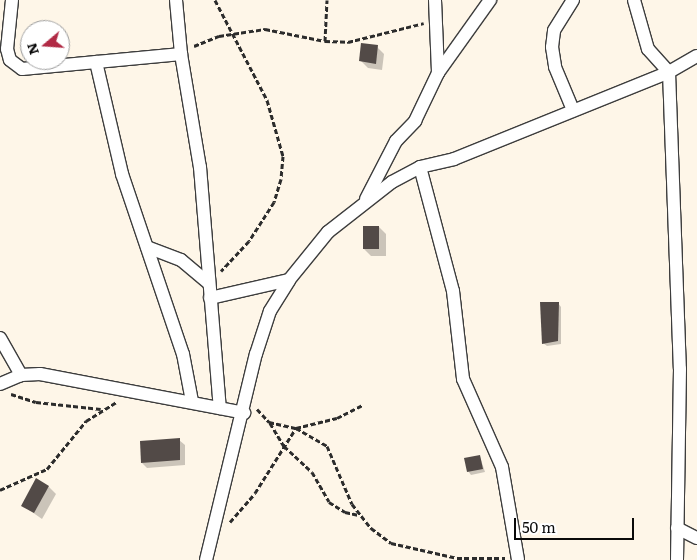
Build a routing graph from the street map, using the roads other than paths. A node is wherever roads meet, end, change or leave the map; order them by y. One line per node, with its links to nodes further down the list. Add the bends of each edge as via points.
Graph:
1 (12, 0): 9 (street, via 7,50 16,66 44,69)
2 (176, 0): 7 (street)
3 (435, 0): 11 (street)
4 (490, 0): 11 (street)
5 (573, 0): 12 (street, via 554,31 552,47 555,67)
6 (634, 0): 10 (street, via 648,49)
7 (181, 54): 9 (street); 17 (street, via 200,167)
8 (697, 56): 10 (street)
9 (96, 62): 15 (street, via 122,174)
10 (669, 72): 12 (street); 25 (street, via 680,369)
11 (438, 73): 14 (street, via 415,121 396,141)
12 (573, 110): 13 (street, via 454,159)
13 (420, 168): 14 (street, via 392,182); 27 (street, via 453,291 463,379 502,467)
14 (365, 202): 16 (street, via 328,232)
15 (147, 247): 17 (street, via 181,260); 22 (street, via 183,354)
16 (289, 280): 18 (street); 24 (street, via 270,311)
17 (208, 283): 18 (street)
18 (210, 298): 23 (street)
19 (0, 338): 20 (street)
20 (21, 375): 21 (street); 22 (street, via 58,376)
21 (3, 387)
22 (192, 401): 23 (street)
23 (220, 408): 24 (street)
24 (244, 413): 28 (street)
25 (677, 528): 26 (street); 29 (street)
26 (697, 538)
27 (517, 558)
28 (206, 560)
29 (677, 560)

